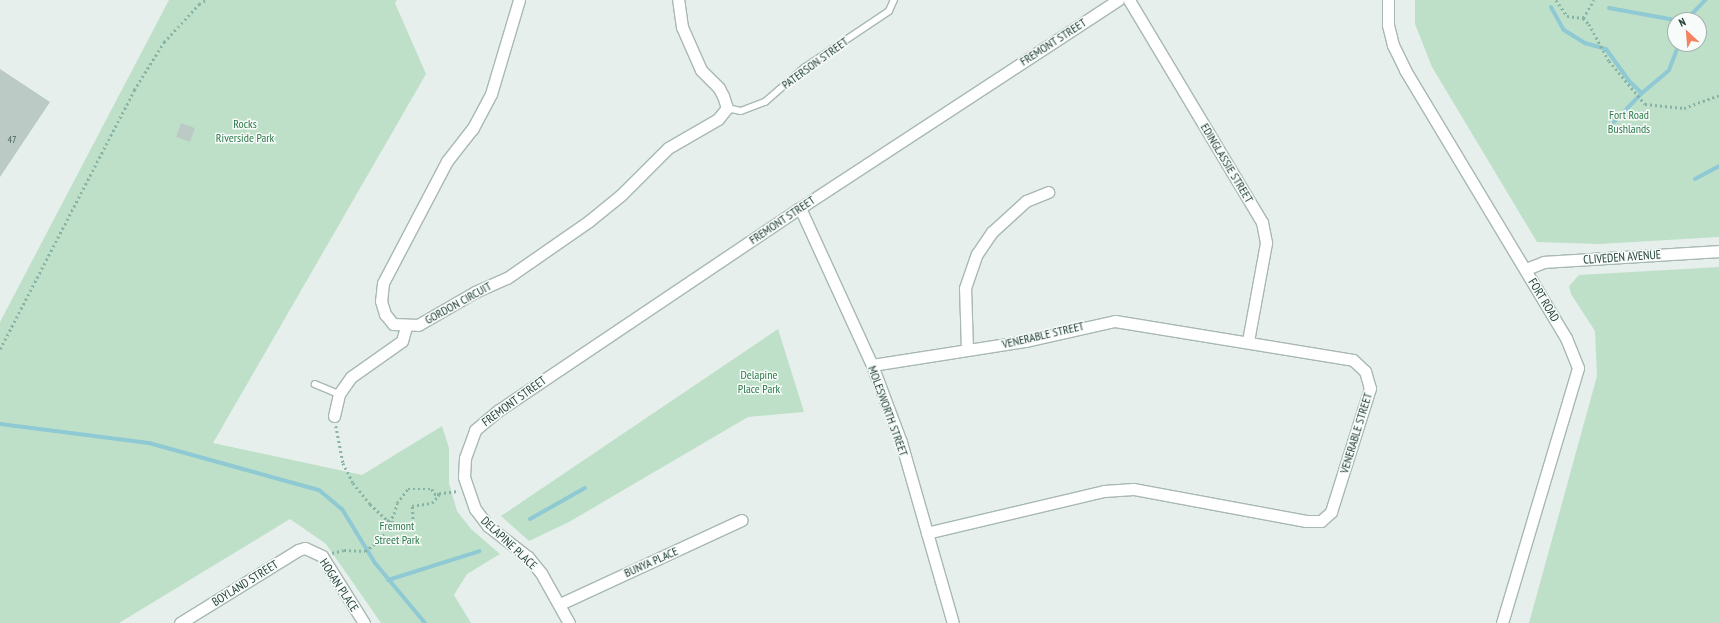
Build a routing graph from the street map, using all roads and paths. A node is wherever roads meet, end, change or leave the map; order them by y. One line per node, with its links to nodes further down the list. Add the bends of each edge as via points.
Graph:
1 (206, 0): 19 (path, via 199,4 164,42 134,90)
2 (519, 0): 17 (street, via 491,94 472,130 447,161 383,284 381,301 385,314 393,324)
3 (678, 0): 12 (street, via 682,27 701,70 719,88)
4 (894, 0): 12 (lane, PATERSON STREET, via 889,11 804,68 765,102 741,111)
5 (1118, 0): 14 (street, FREMONT STREET)
6 (1129, 0): 18 (street, EDINGLASSIE STREET, via 1262,222 1266,244)
7 (1388, 0): 16 (street, FORT ROAD, via 1388,25 1393,45 1405,70)
8 (1556, 0): 10 (path, via 1567,16)
9 (1594, 0): 10 (path)
10 (1583, 18): 11 (path, via 1589,24 1609,61 1644,104 1684,108)
11 (1719, 95)
12 (727, 108): 17 (street, GORDON CIRCUIT, via 718,119 668,148 621,195 589,221 507,278 475,292 418,325)
13 (1048, 192): 20 (street, via 1026,201 992,232 978,254 965,288)
14 (800, 208): 21 (street, MOLESWORTH STREET); 25 (street, FREMONT STREET, via 499,410 475,430)
15 (1719, 251): 16 (street, CLIVEDEN AVENUE, via 1544,262)
16 (1526, 269): 38 (street, FORT ROAD, via 1566,338 1578,368)
17 (406, 326): 23 (street, via 402,341 352,377)
18 (1248, 341): 20 (street, VENERABLE STREET, via 1115,321 1026,341); 30 (street, VENERABLE STREET, via 1353,360 1365,371 1370,388 1331,512 1320,521 1306,521 1133,489 1104,491)
19 (0, 349)
20 (967, 350): 21 (street, VENERABLE STREET)
21 (872, 365): 30 (street, MOLESWORTH STREET, via 901,442)
22 (315, 384): 23 (lane)
23 (339, 394): 24 (street)
24 (334, 416): 29 (path, via 340,451 353,483 370,504)
25 (465, 458): 26 (street, DELAPINE PLACE)
26 (467, 489): 27 (path); 33 (street, DELAPINE PLACE, via 475,509 488,526 528,557)
27 (434, 494): 29 (path, via 432,489 408,488 397,503); 29 (path, via 439,495 432,503 412,506 413,524 406,527)
28 (742, 520): 33 (street, BUNYA PLACE)
29 (390, 522): 32 (path, via 380,540 365,551 344,550)
30 (927, 533): 37 (street, MOLESWORTH STREET)
31 (312, 549): 32 (street, HOGAN PLACE); 34 (street, BOYLAND STREET, via 298,550)
32 (322, 556): 35 (street, HOGAN PLACE)
33 (560, 604): 36 (street, DELAPINE PLACE)
34 (180, 623)
35 (364, 623)
36 (569, 623)
37 (953, 623)
38 (1502, 623)

